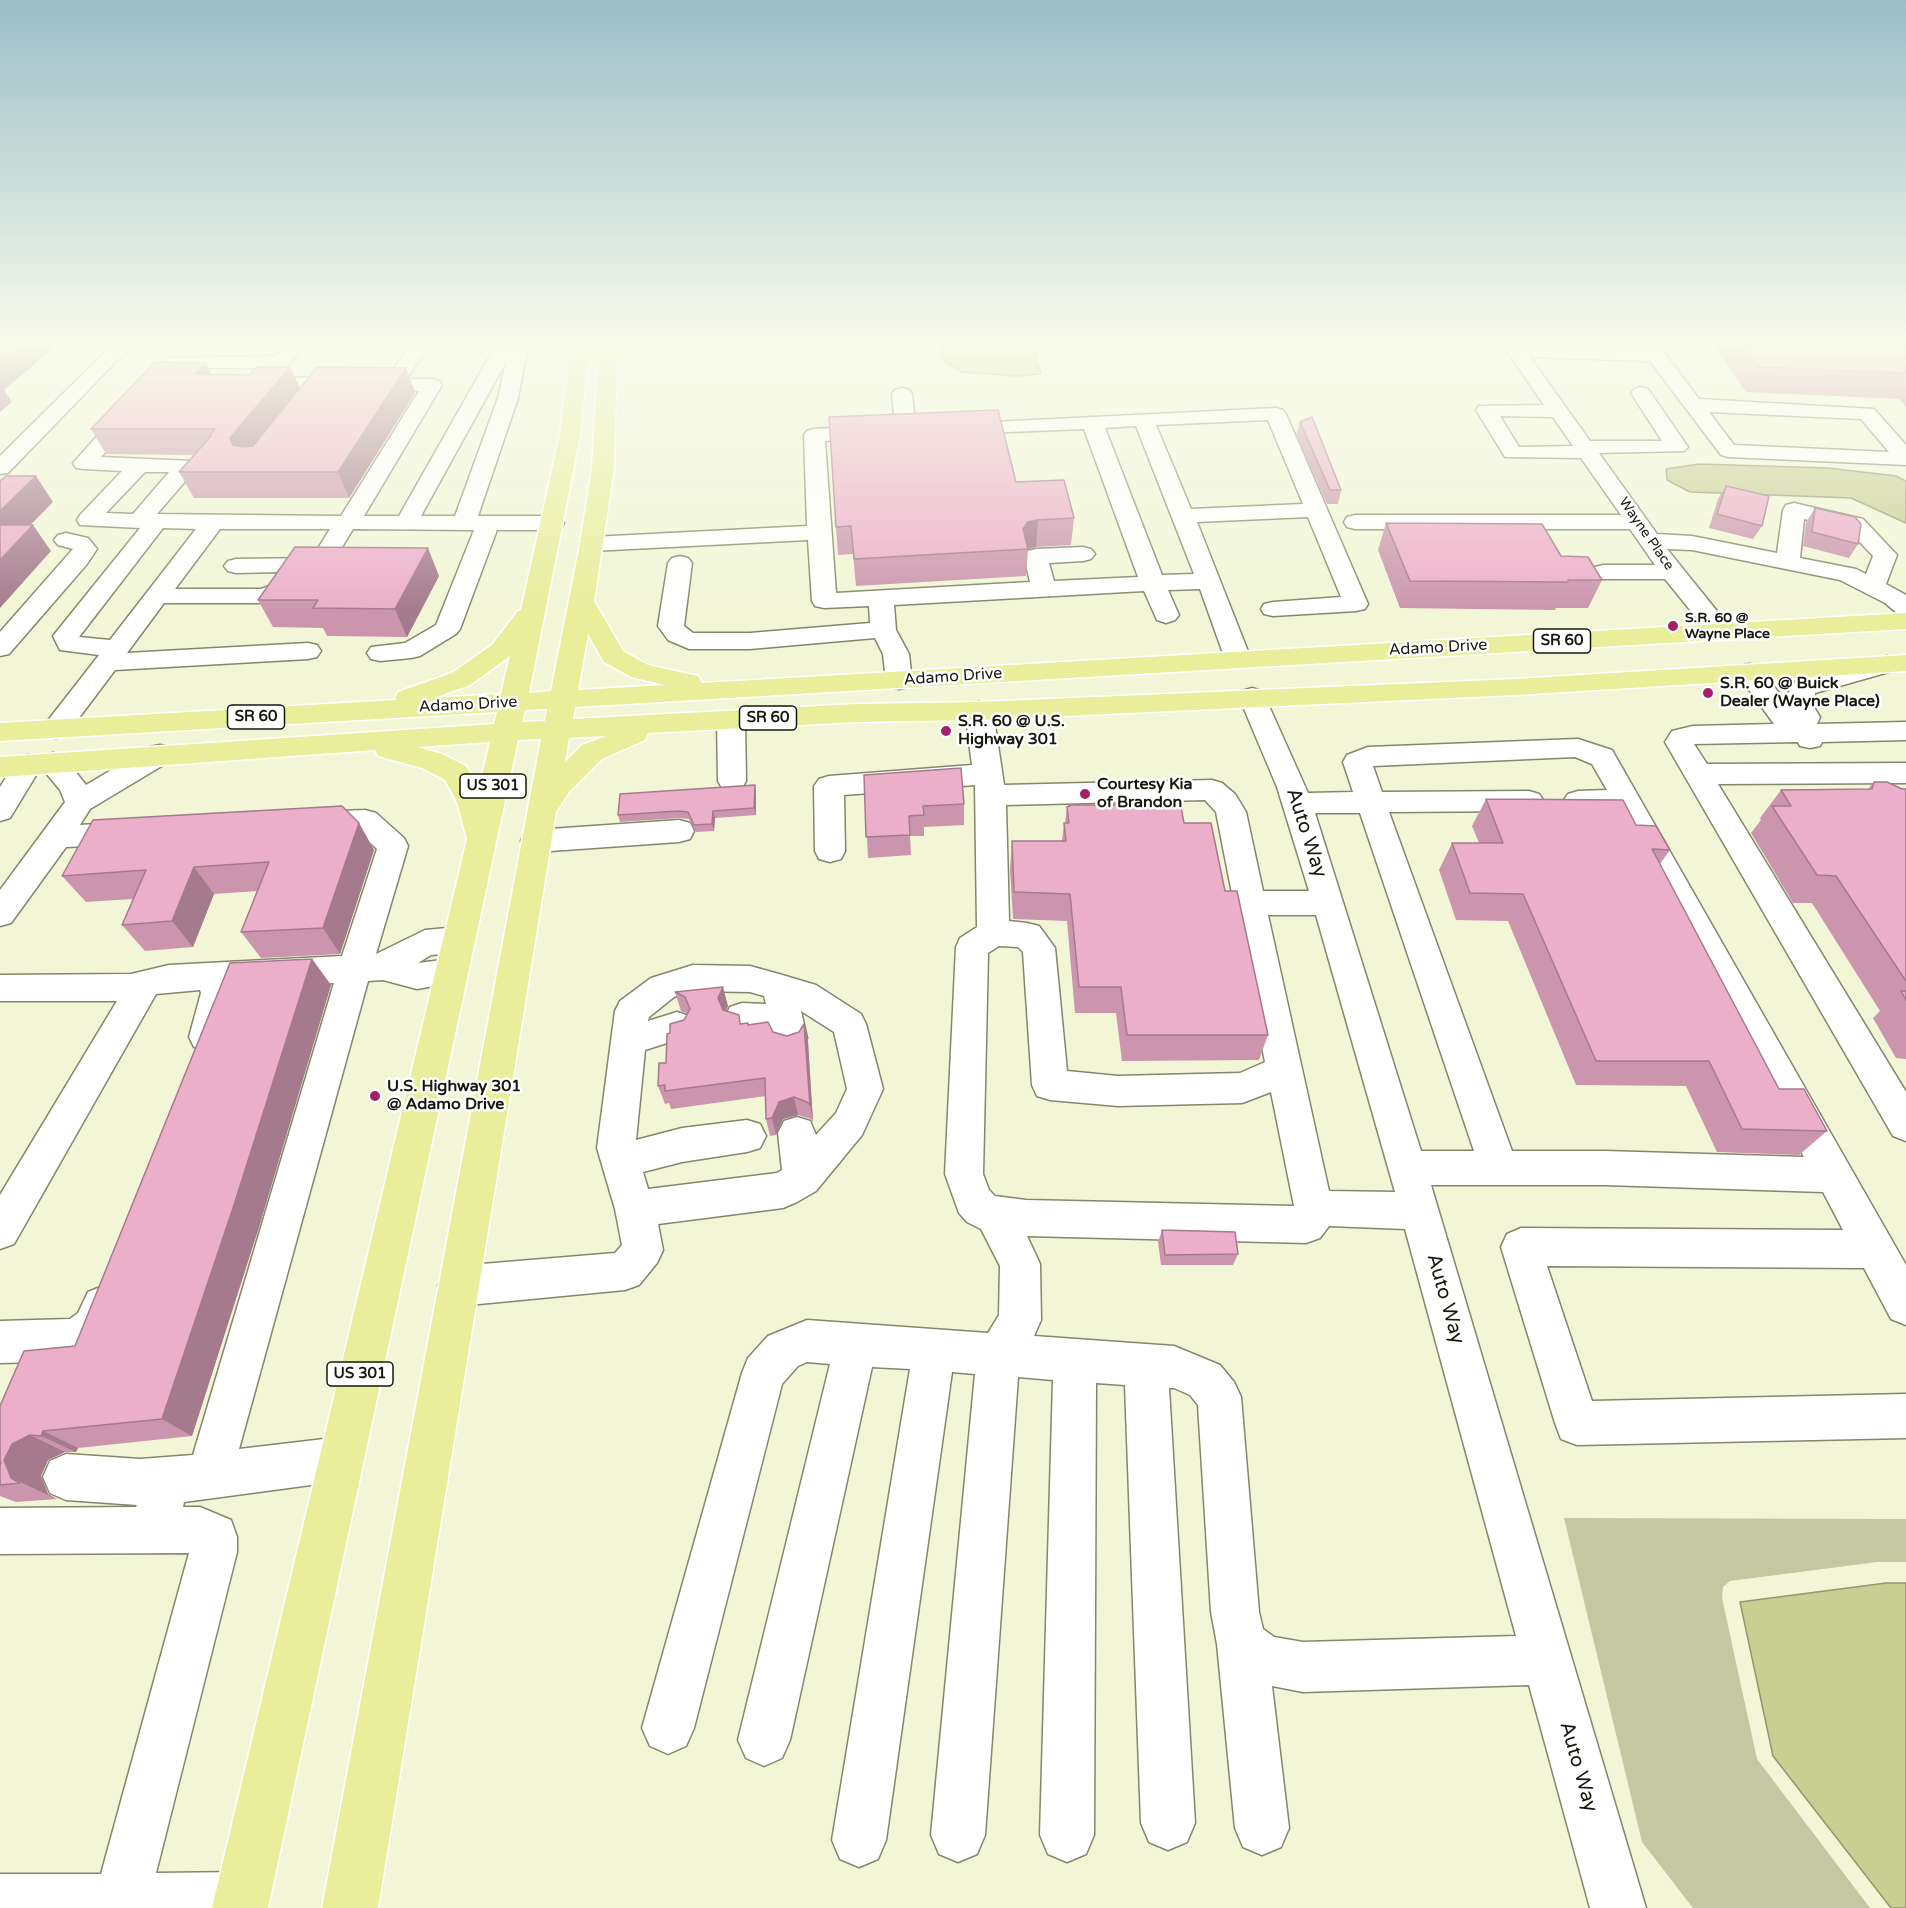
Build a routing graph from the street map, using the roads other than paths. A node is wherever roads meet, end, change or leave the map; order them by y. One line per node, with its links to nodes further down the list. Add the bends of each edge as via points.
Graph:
1 (34, 434): 20 (street)
2 (110, 434): 19 (street, via 84,463)
3 (402, 434): 26 (street)
4 (456, 434): 27 (street)
5 (499, 434): 28 (street)
6 (569, 434): 29 (main road, US 301)
7 (604, 434): 33 (main road, US 301)
8 (829, 434): 30 (street, via 814,435)
9 (1097, 434): 44 (street)
10 (1150, 434): 22 (street)
11 (1284, 434): 21 (street)
12 (1501, 434): 17 (street, via 1512,453)
13 (1575, 434): 17 (street, Wayne Place)
14 (1668, 434): 17 (street, via 1677,447)
15 (1715, 434): 18 (street, via 1728,451)
16 (1886, 434): 18 (street)
17 (1586, 450): 31 (street, Wayne Place)
18 (1906, 458)
19 (139, 465): 23 (street, via 186,466); 23 (street, via 88,520)
20 (0, 468)
21 (1316, 510): 22 (street); 52 (street, via 1356,604)
22 (1183, 516): 43 (street)
23 (148, 521): 24 (street); 61 (street, via 66,636 69,644)
24 (213, 522): 26 (street); 47 (street)
25 (1355, 522): 31 (street)
26 (347, 523): 27 (street); 39 (street, via 320,565)
27 (406, 523): 28 (street)
28 (476, 523): 29 (street); 60 (street, via 447,629 411,650)
29 (553, 523): 50 (main road, US 301)
30 (819, 532): 33 (street); 48 (street, via 824,601)
31 (1645, 532): 38 (street); 42 (street, Wayne Place)
32 (66, 540): 58 (street, via 80,543 85,549)
33 (592, 544): 49 (main road, US 301)
34 (1851, 544): 36 (street)
35 (1083, 554): 46 (street, via 1036,556)
36 (1885, 555): 38 (street, via 1855,524 1794,510 1798,531); 45 (street)
37 (680, 563): 55 (street, via 671,626 677,635 689,641 750,641)
38 (1788, 563): 45 (street, via 1847,574)
39 (297, 565): 40 (street); 47 (street, via 281,590 263,596)
40 (236, 566)
41 (1603, 572): 42 (street)
42 (1672, 572): 56 (street, Wayne Place)
43 (1209, 581): 44 (street); 62 (street)
44 (1153, 583): 46 (street); 53 (street)
45 (1873, 587): 51 (street)
46 (1044, 589): 48 (street)
47 (157, 596): 61 (street)
48 (881, 598): 55 (street)
49 (581, 600): 66 (main road, via 604,644 628,666 663,677); 68 (main road, US 301)
50 (535, 604): 69 (main road, US 301); 71 (main road, via 501,651 461,679 420,694)
51 (1906, 608)
52 (1273, 609)
53 (1166, 615)
54 (1906, 621): 56 (main road, Adamo Drive / SR 60)
55 (884, 630): 65 (street, via 896,654)
56 (1720, 631): 62 (main road, Adamo Drive / SR 60)
57 (1906, 643): 64 (main road, via 1756,653 1745,661)
58 (0, 648)
59 (308, 651): 61 (street)
60 (380, 653)
61 (112, 655): 74 (street)
62 (1238, 659): 65 (main road, Adamo Drive / SR 60)
63 (1897, 663): 64 (main road, Adamo Drive / SR 60); 76 (street, via 1805,687 1800,695 1800,707 1806,717)
64 (1749, 672): 67 (main road, Adamo Drive / SR 60, via 1516,687); 76 (street, via 1784,718)
65 (899, 681): 66 (main road, Adamo Drive / SR 60)
66 (742, 690): 68 (main road, Adamo Drive / SR 60)
67 (1252, 697): 70 (main road, Adamo Drive / SR 60); 93 (street, Auto Way)
68 (561, 700): 69 (main road, Adamo Drive / SR 60); 75 (main road, US 301)
69 (512, 703): 71 (main road, Adamo Drive / SR 60); 79 (main road, US 301)
70 (980, 711): 72 (main road, Adamo Drive / SR 60); 88 (street)
71 (346, 712): 74 (main road, Adamo Drive / SR 60)
72 (731, 720): 73 (main road, Adamo Drive / SR 60); 87 (street)
73 (664, 724): 75 (main road, Adamo Drive / SR 60); 96 (main road, via 592,752 559,785)
74 (56, 729): 78 (main road, Adamo Drive / SR 60)
75 (556, 729): 79 (main road, Adamo Drive); 96 (main road, US 301)
76 (1804, 731): 77 (street); 85 (street, via 1682,737 1679,742); 86 (street)
77 (1906, 731)
78 (0, 732)
79 (505, 732): 80 (main road, Adamo Drive / SR 60); 100 (main road, US 301)
80 (362, 743): 81 (main road, Adamo Drive / SR 60); 100 (main road, via 432,761 456,773 472,802)
81 (160, 754): 82 (main road, Adamo Drive / SR 60); 91 (street)
82 (40, 764): 83 (main road, Adamo Drive / SR 60); 91 (street, via 72,786); 94 (street)
83 (0, 767)
84 (1906, 773): 86 (street)
85 (1698, 774): 86 (street); 117 (street)
86 (1837, 774): 89 (street)
87 (732, 781)
88 (989, 784): 101 (street, via 829,786); 102 (street, via 1212,790 1231,812); 105 (street)
89 (1906, 795)
90 (1627, 800): 92 (street); 92 (street, via 1602,756 1578,748 1368,756 1357,762); 123 (street)
91 (80, 802): 99 (street)
92 (1370, 802): 93 (street); 122 (street)
93 (1297, 803): 103 (street, Auto Way)
94 (0, 811)
95 (281, 825): 107 (street, via 365,820 393,846)
96 (538, 827): 98 (street); 132 (main road, US 301)
97 (162, 831): 99 (street)
98 (680, 831)
99 (57, 837): 104 (street)
100 (481, 840): 106 (main road, US 301)
101 (830, 851)
102 (1250, 903): 103 (street); 116 (street)
103 (1328, 903): 121 (street, Auto Way)
104 (0, 914)
105 (993, 933): 116 (street, via 1027,935 1039,948 1050,1085 1118,1090 1242,1088); 128 (street, via 972,947 964,1174 973,1200)
106 (454, 956): 107 (street, via 417,976); 141 (main road, US 301)
107 (369, 967): 108 (street); 143 (street)
108 (211, 976): 109 (street, via 169,978); 115 (street, via 218,993)
109 (146, 984): 110 (street); 129 (street)
110 (0, 988)
111 (785, 1015): 112 (street); 114 (street, via 750,979 693,978 663,987 632,1011); 124 (street, via 804,995 849,1024 865,1089 849,1124)
112 (742, 1017)
113 (677, 1026): 114 (street)
114 (629, 1041): 120 (street, via 616,1148)
115 (195, 1067)
116 (1284, 1070): 125 (street)
117 (1906, 1125)
118 (797, 1133): 124 (street)
119 (747, 1136): 120 (street, via 682,1145)
120 (620, 1161): 126 (street)
121 (1407, 1168): 122 (street); 127 (street, Auto Way)
122 (1499, 1168): 123 (street)
123 (1834, 1175): 130 (street)
124 (802, 1179): 126 (street, via 783,1190)
125 (1313, 1208): 127 (street); 128 (street, via 1315,1215 1306,1225)
126 (635, 1209): 132 (street, via 642,1250 625,1271)
127 (1420, 1211): 147 (street, Auto Way)
128 (995, 1216): 137 (street, via 1020,1263 1020,1320)
129 (0, 1231)
130 (1875, 1248): 133 (street); 140 (street, via 1521,1247 1577,1423)
131 (117, 1275): 134 (street, via 93,1328 77,1340)
132 (458, 1286): 158 (main road, US 301)
133 (1906, 1305)
134 (0, 1342)
135 (856, 1345): 136 (street); 148 (street, via 807,1341 783,1351 763,1373); 149 (street)
136 (934, 1350): 137 (street); 154 (street)
137 (998, 1354): 138 (street); 152 (street)
138 (1075, 1360): 139 (street); 153 (street)
139 (1146, 1365): 146 (street, via 1174,1367 1205,1380 1219,1397 1235,1612); 150 (street)
140 (1906, 1416)
141 (341, 1460): 143 (street); 157 (main road, US 301)
142 (66, 1477): 143 (street, via 140,1482)
143 (189, 1479): 144 (street)
144 (150, 1530): 145 (street); 155 (street, via 200,1530 214,1537 213,1552)
145 (0, 1531)
146 (1242, 1644): 147 (street, via 1264,1660 1303,1667); 151 (street)
147 (1547, 1660): 159 (street, Auto Way)
148 (668, 1728)
149 (765, 1740)
150 (1168, 1823)
151 (1262, 1828)
152 (957, 1835)
153 (1067, 1835)
154 (858, 1840)
155 (121, 1901): 156 (street); 157 (street)
156 (0, 1902)
157 (241, 1904)
158 (350, 1908)
159 (1618, 1908)

